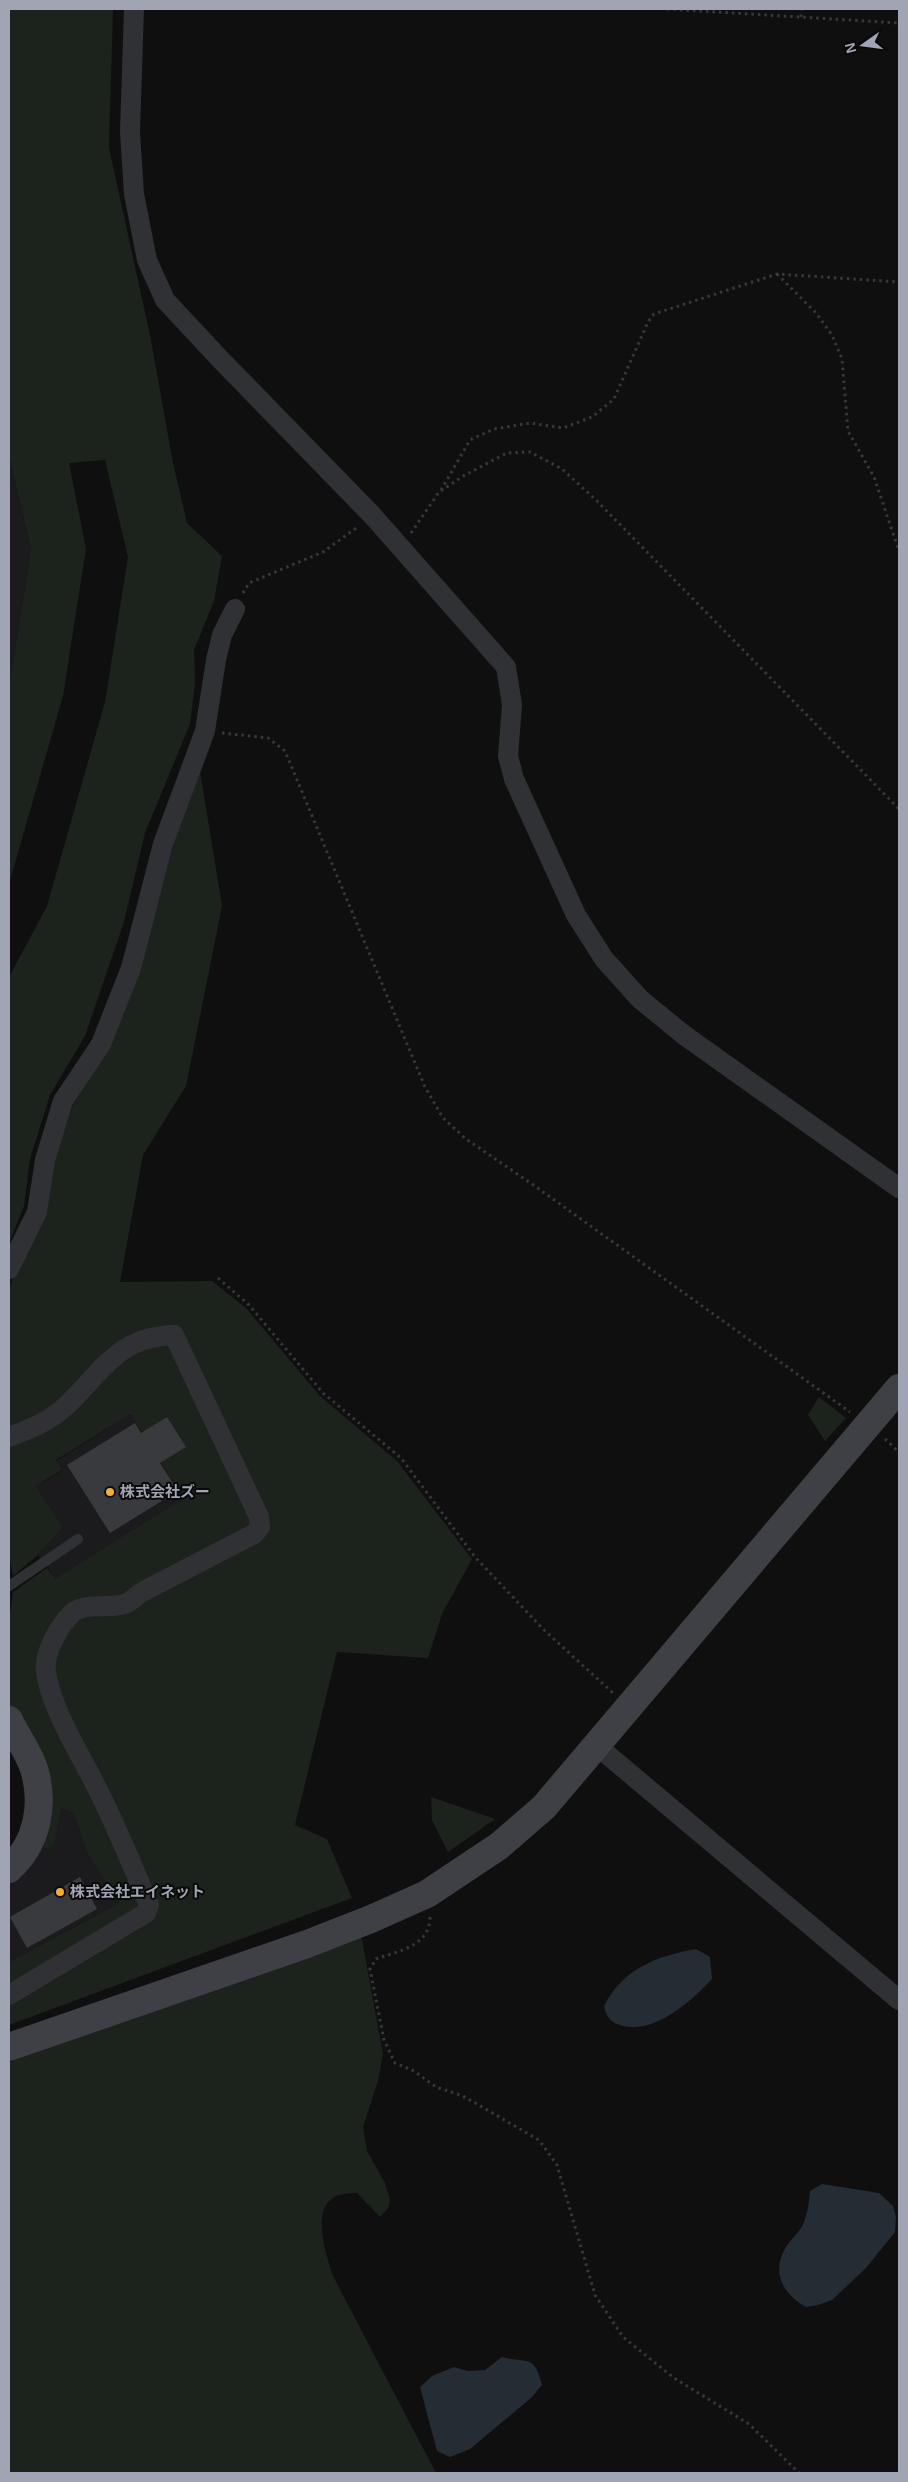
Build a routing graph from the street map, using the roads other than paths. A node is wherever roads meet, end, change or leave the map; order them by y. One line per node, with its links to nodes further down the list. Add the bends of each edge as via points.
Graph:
1 (134, 9): 3 (street, via 130,132 134,194 147,260 166,300 372,514 506,667 512,705 508,756 514,779 576,915 604,959 640,999 684,1035)
2 (235, 609): 4 (street, via 222,635 205,731 163,844 131,968 101,1044 64,1101 45,1160 36,1212)
3 (899, 1188)
4 (9, 1269)
5 (899, 1388): 10 (street)
6 (9, 1437): 12 (street, via 42,1424 66,1406 115,1353 136,1342 174,1335 259,1517 260,1527 254,1534 142,1592 128,1603 72,1612 59,1632 48,1654 45,1670 50,1693 108,1809 149,1905 146,1913)
7 (78, 1539): 8 (lane)
8 (9, 1586)
9 (9, 1720): 11 (street, via 34,1768 38,1791 32,1840)
10 (596, 1745): 13 (street); 14 (street, via 544,1807 499,1846 427,1894 297,1947)
11 (9, 1869)
12 (9, 1996)
13 (899, 2000)
14 (9, 2047)

